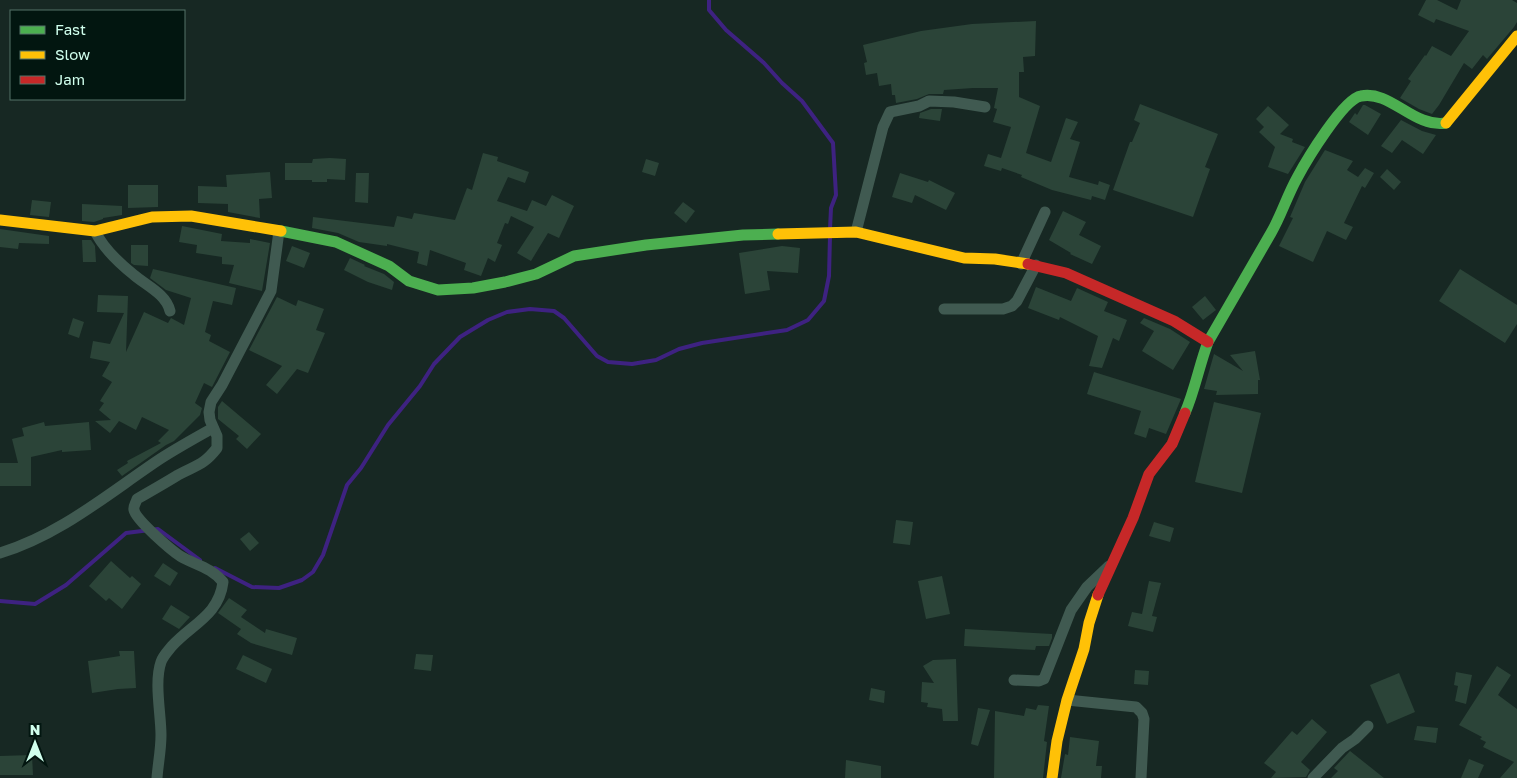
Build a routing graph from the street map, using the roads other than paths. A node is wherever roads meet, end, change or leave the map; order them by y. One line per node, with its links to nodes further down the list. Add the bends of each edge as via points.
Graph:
1 (1517, 36): 12 (street, via 1447,123 1442,125 1421,120 1378,97 1358,96 1350,101 1324,134 1298,177 1277,222)
2 (985, 107): 7 (street, via 929,101 890,112 883,127)
3 (1045, 212): 8 (street)
4 (0, 220): 5 (street)
5 (95, 231): 6 (street, via 152,217 191,216); 11 (street, via 104,246 133,275 166,300)
6 (278, 231): 7 (street, via 336,242 389,266 409,281 438,290 505,282 536,274 574,256 646,244 743,235); 13 (street, via 271,291 211,402 209,412)
7 (856, 232): 8 (street, via 964,258)
8 (1022, 264): 9 (street)
9 (1036, 265): 10 (street, via 1012,306 1003,309); 12 (street, via 1066,273 1122,296)
10 (944, 309)
11 (170, 311)
12 (1208, 342): 15 (street, via 1194,394 1172,444 1149,474)
13 (213, 428): 14 (street, via 55,530); 19 (street, via 217,448 211,456 199,466 137,499 134,506 135,513 156,536 180,556 216,573 223,582 219,600 200,622 180,637 161,663 158,687 161,736)
14 (0, 553)
15 (1112, 563): 16 (street, via 1092,581 1071,610 1044,678 1039,681); 17 (street, via 1089,623)
16 (1014, 680)
17 (1067, 700): 20 (street, via 1056,741); 21 (street, via 1140,710 1144,720)
18 (1368, 726): 22 (street)
19 (157, 778)
20 (1052, 778)
21 (1140, 778)
22 (1313, 778)

